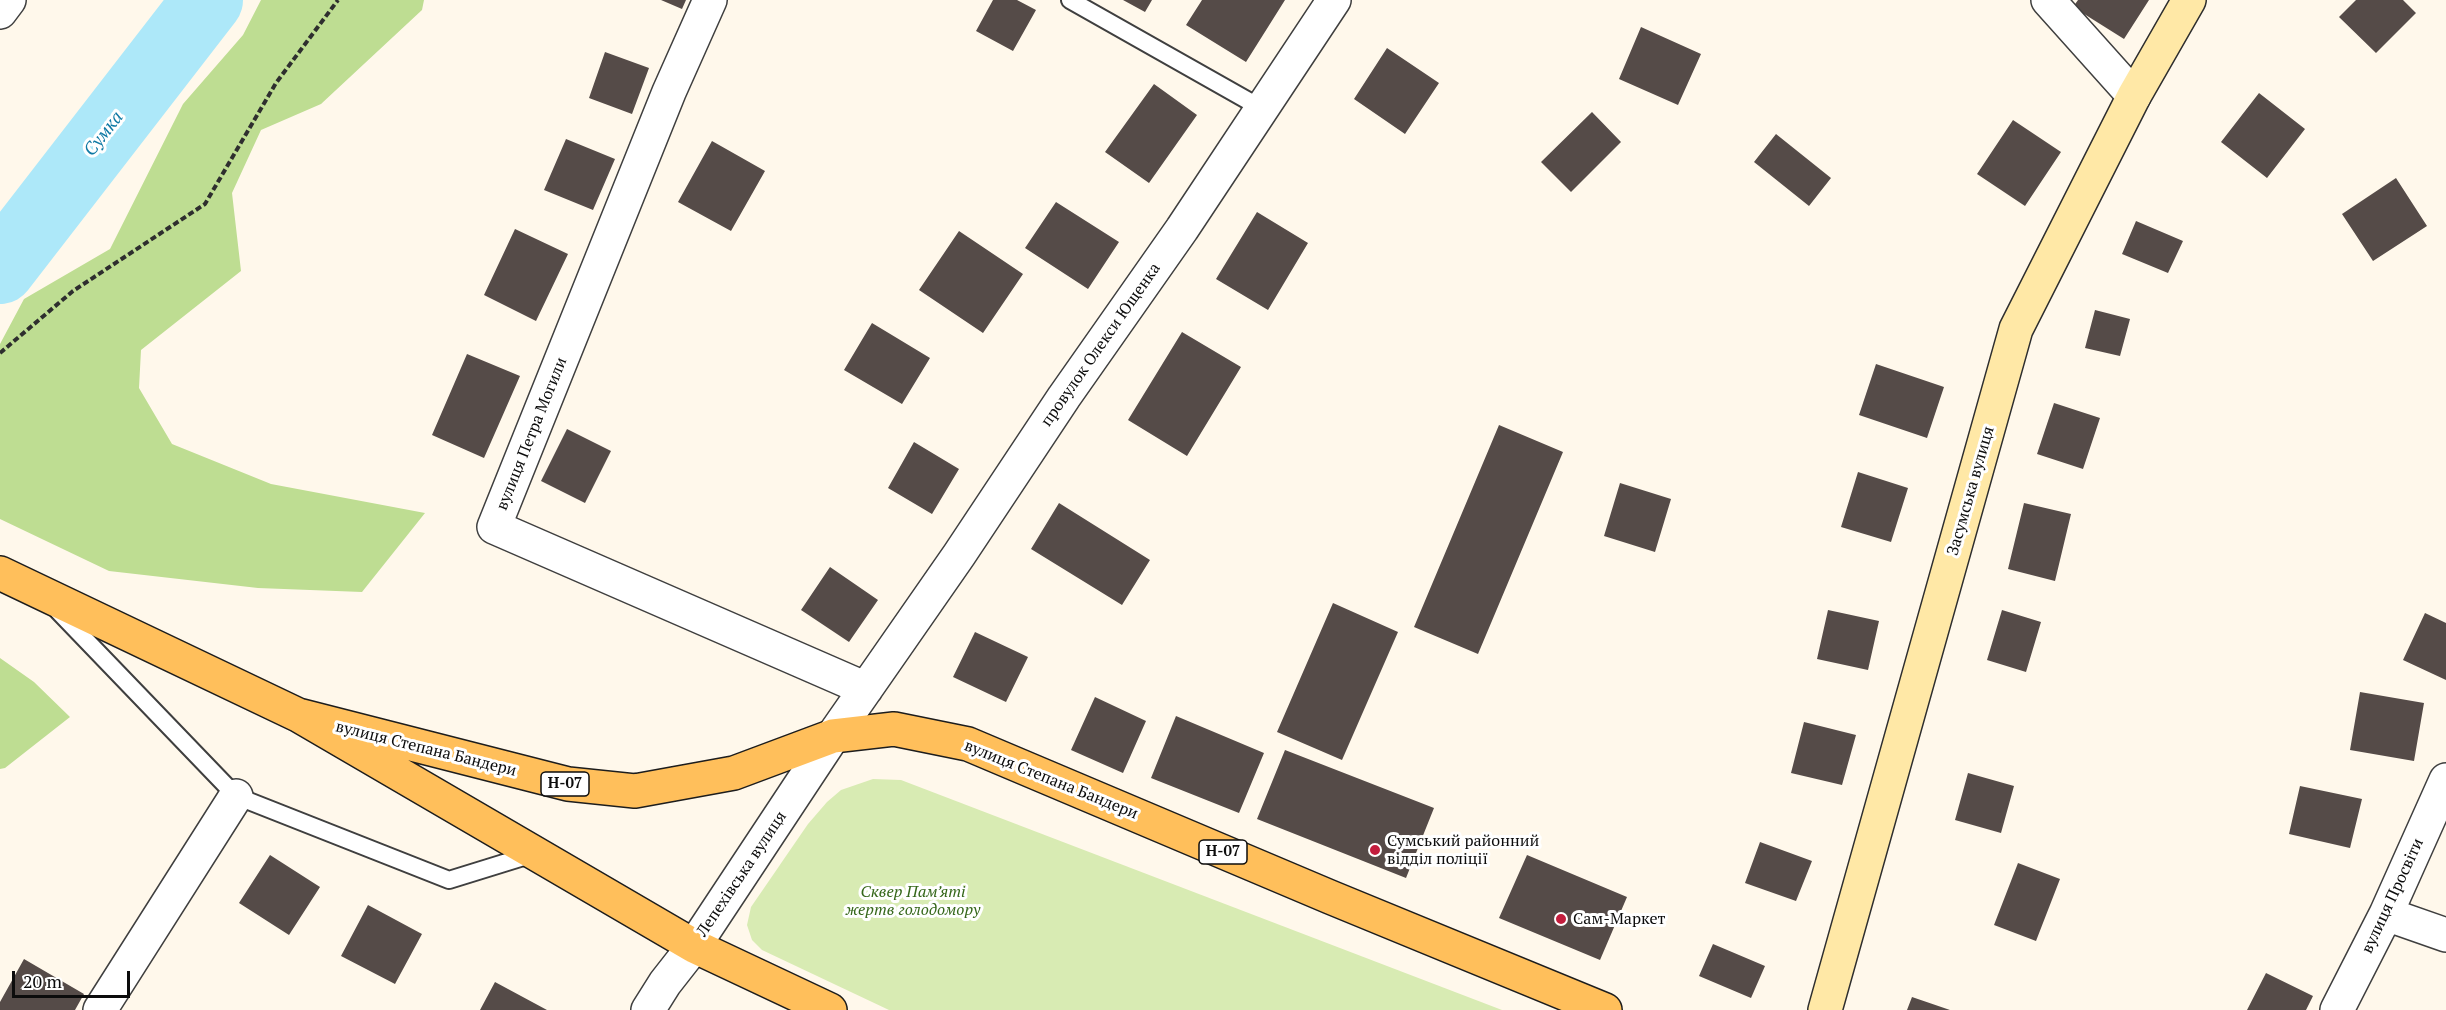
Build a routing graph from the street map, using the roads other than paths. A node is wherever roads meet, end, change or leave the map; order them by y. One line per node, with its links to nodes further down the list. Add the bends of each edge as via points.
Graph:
1 (9, 0): 7 (street)
2 (710, 0): 12 (street, вулиця Петра Могили, via 669,92 494,528)
3 (1070, 0): 9 (lane)
4 (1334, 0): 9 (street, провулок Олекси Ющенка)
5 (2048, 0): 8 (street)
6 (2189, 0): 8 (street, Засумська вулиця)
7 (0, 12)
8 (2134, 96): 25 (street, Засумська вулиця, via 2016,329)
9 (1261, 108): 12 (street, провулок Олекси Ющенка)
10 (0, 573): 11 (main road, вулиця Степана Бандери / Н-07)
11 (43, 595): 13 (main road, вулиця Степана Бандери / Н-07); 16 (lane)
12 (866, 689): 14 (street, провулок Олекси Ющенка)
13 (298, 715): 14 (main road, вулиця Степана Бандери / Н-07, via 568,784 635,791 734,773); 17 (main road, вулиця Степана Бандери / Н-07)
14 (833, 736): 20 (street, Лепехівська вулиця); 24 (main road, вулиця Степана Бандери / Н-07, via 894,729 968,744)
15 (2446, 780): 18 (street, вулиця Просвіти)
16 (236, 795): 17 (lane, via 449,880); 21 (street)
17 (536, 853): 20 (main road, вулиця Степана Бандери / Н-07)
18 (2386, 914): 19 (street); 26 (street, вулиця Просвіти)
19 (2446, 935)
20 (694, 945): 22 (street, Лепехівська вулиця); 23 (main road, вулиця Степана Бандери / Н-07)
21 (100, 1010)
22 (648, 1010)
23 (830, 1010)
24 (1605, 1010)
25 (1825, 1010)
26 (2337, 1010)

